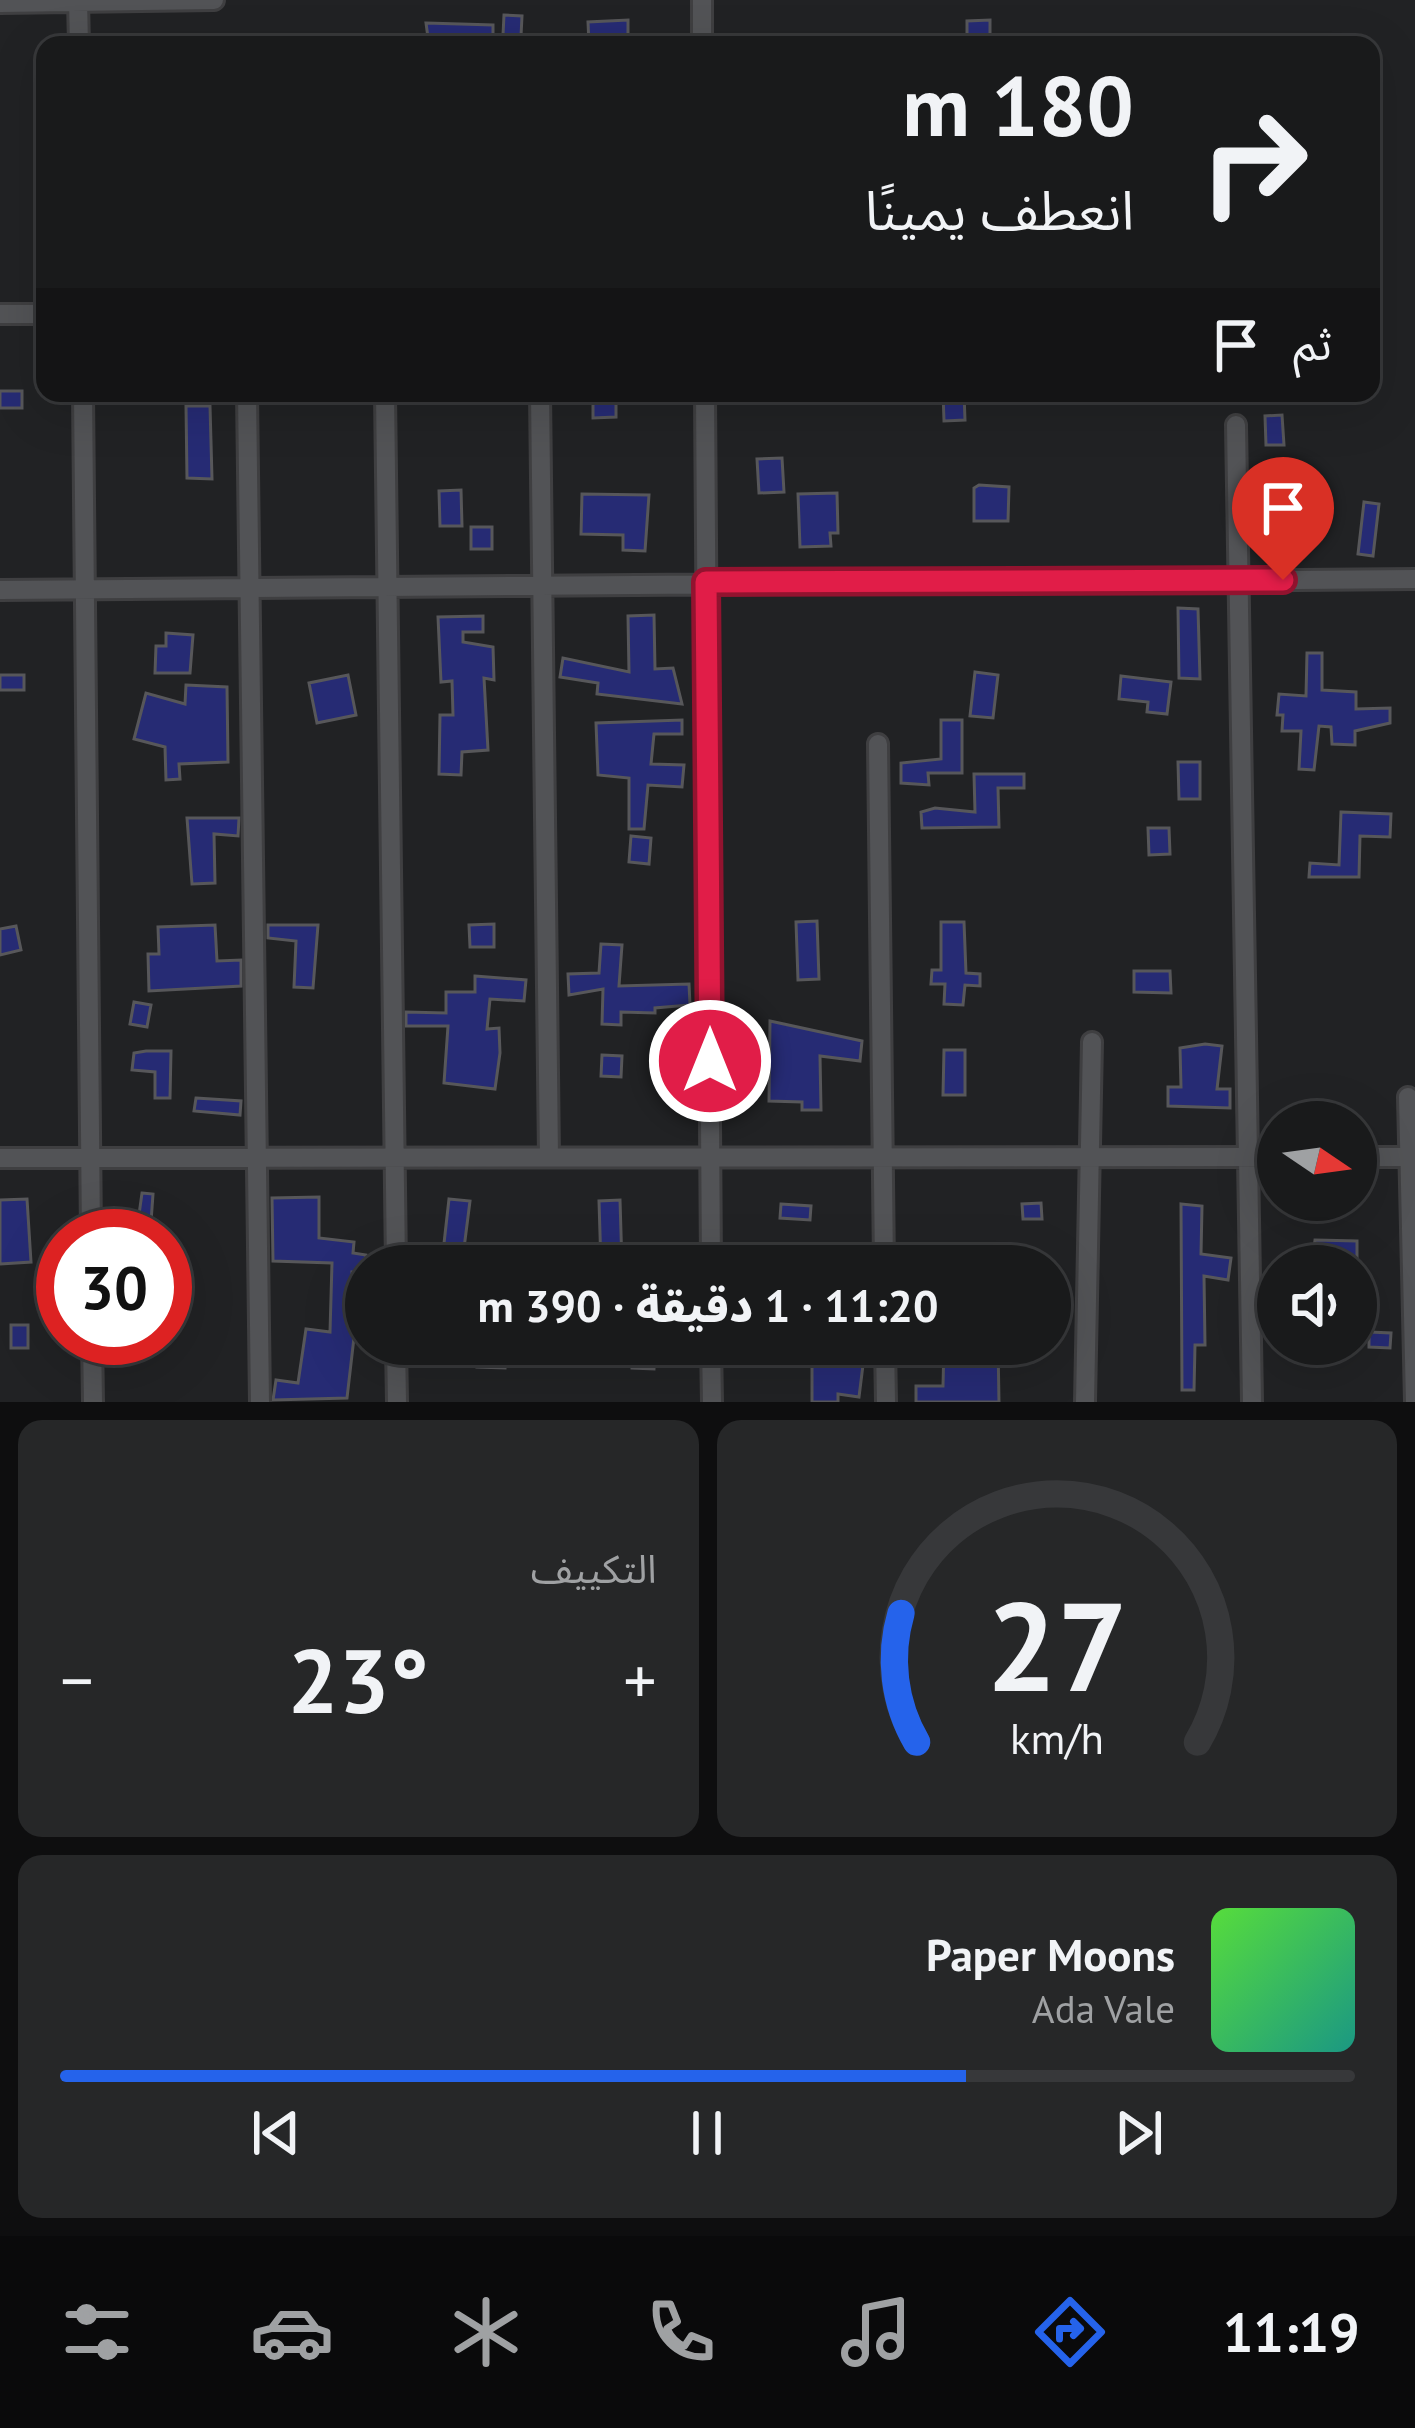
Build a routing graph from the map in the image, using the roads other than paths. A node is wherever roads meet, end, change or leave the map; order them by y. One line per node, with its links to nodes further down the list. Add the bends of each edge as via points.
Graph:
1 (214, 0): 3 (street)
2 (702, 0): 6 (street)
3 (79, 1): 4 (street); 5 (street)
4 (0, 3)
5 (79, 36)
6 (702, 36)
7 (0, 314): 8 (street)
8 (36, 314)
9 (82, 402): 21 (street)
10 (248, 402): 20 (street)
11 (386, 402): 19 (street)
12 (540, 402): 18 (street)
13 (705, 402): 17 (street)
14 (1236, 424): 16 (street)
15 (1415, 579): 16 (street)
16 (1239, 580): 17 (street); 32 (street)
17 (706, 582): 18 (street); 29 (street)
18 (543, 584): 19 (street); 28 (street)
19 (388, 586): 20 (street); 27 (street)
20 (250, 587): 21 (street); 26 (street)
21 (85, 589): 22 (street); 37 (street)
22 (0, 590)
23 (878, 744): 30 (street)
24 (1092, 1042): 31 (street)
25 (1408, 1097): 35 (street)
26 (260, 1157): 27 (street); 37 (street); 47 (street)
27 (394, 1157): 28 (street); 39 (street)
28 (549, 1157): 29 (street)
29 (710, 1157): 30 (street); 40 (street)
30 (883, 1157): 31 (street); 41 (street)
31 (1089, 1157): 32 (street); 51 (street)
32 (1248, 1157): 33 (street); 52 (street)
33 (1257, 1157)
34 (1377, 1157): 35 (street)
35 (1412, 1157): 53 (street)
36 (0, 1158): 37 (street)
37 (90, 1158): 38 (street)
38 (91, 1209)
39 (395, 1245)
40 (711, 1245)
41 (884, 1245)
42 (92, 1365): 46 (street)
43 (396, 1365): 48 (street)
44 (711, 1365): 49 (street)
45 (885, 1365): 50 (street)
46 (93, 1402)
47 (260, 1402)
48 (397, 1402)
49 (712, 1402)
50 (886, 1402)
51 (1085, 1402)
52 (1252, 1402)
53 (1415, 1402)

